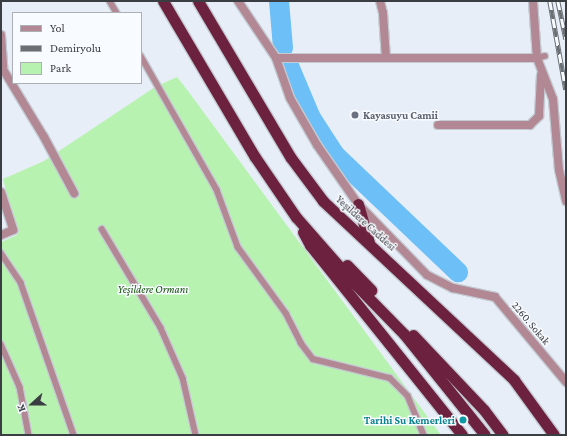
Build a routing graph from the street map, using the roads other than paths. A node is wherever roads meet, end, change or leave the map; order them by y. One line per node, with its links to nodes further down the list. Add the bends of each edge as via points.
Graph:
1 (110, 1): 7 (lane)
2 (163, 1): 20 (highway, via 255,158)
3 (198, 1): 23 (highway, Yeşildere Caddesi, via 290,158 323,201)
4 (238, 1): 11 (street)
5 (380, 1): 12 (street)
6 (533, 1): 9 (street)
7 (116, 12)
8 (1, 35): 13 (street)
9 (541, 57): 12 (street); 14 (street)
10 (142, 58): 30 (lane, via 217,190 238,248 286,313 301,343 313,359 390,378 408,396)
11 (276, 58): 12 (street); 19 (street, via 290,98 317,145)
12 (386, 58)
13 (2, 68): 17 (street)
14 (541, 73): 15 (street, via 539,116 530,125); 18 (street, via 552,99 559,170)
15 (438, 125)
16 (1, 192): 22 (street, via 13,230)
17 (74, 193)
18 (566, 201)
19 (358, 204): 23 (highway); 26 (street, 2260. Sokak, via 427,275 452,288 495,297)
20 (296, 217): 31 (highway, via 310,245); 32 (highway, via 352,282 404,334); 33 (highway, via 354,272 484,410)
21 (102, 229): 29 (lane, via 161,328 183,378)
22 (1, 235)
23 (369, 243): 34 (highway, Yeşildere Caddesi, via 514,380)
24 (1, 253): 28 (lane, via 21,283)
25 (1, 344): 27 (lane, via 20,386)
26 (566, 382)
27 (29, 435)
28 (74, 435)
29 (196, 435)
30 (424, 435)
31 (462, 435)
32 (485, 435)
33 (503, 435)
34 (554, 435)

